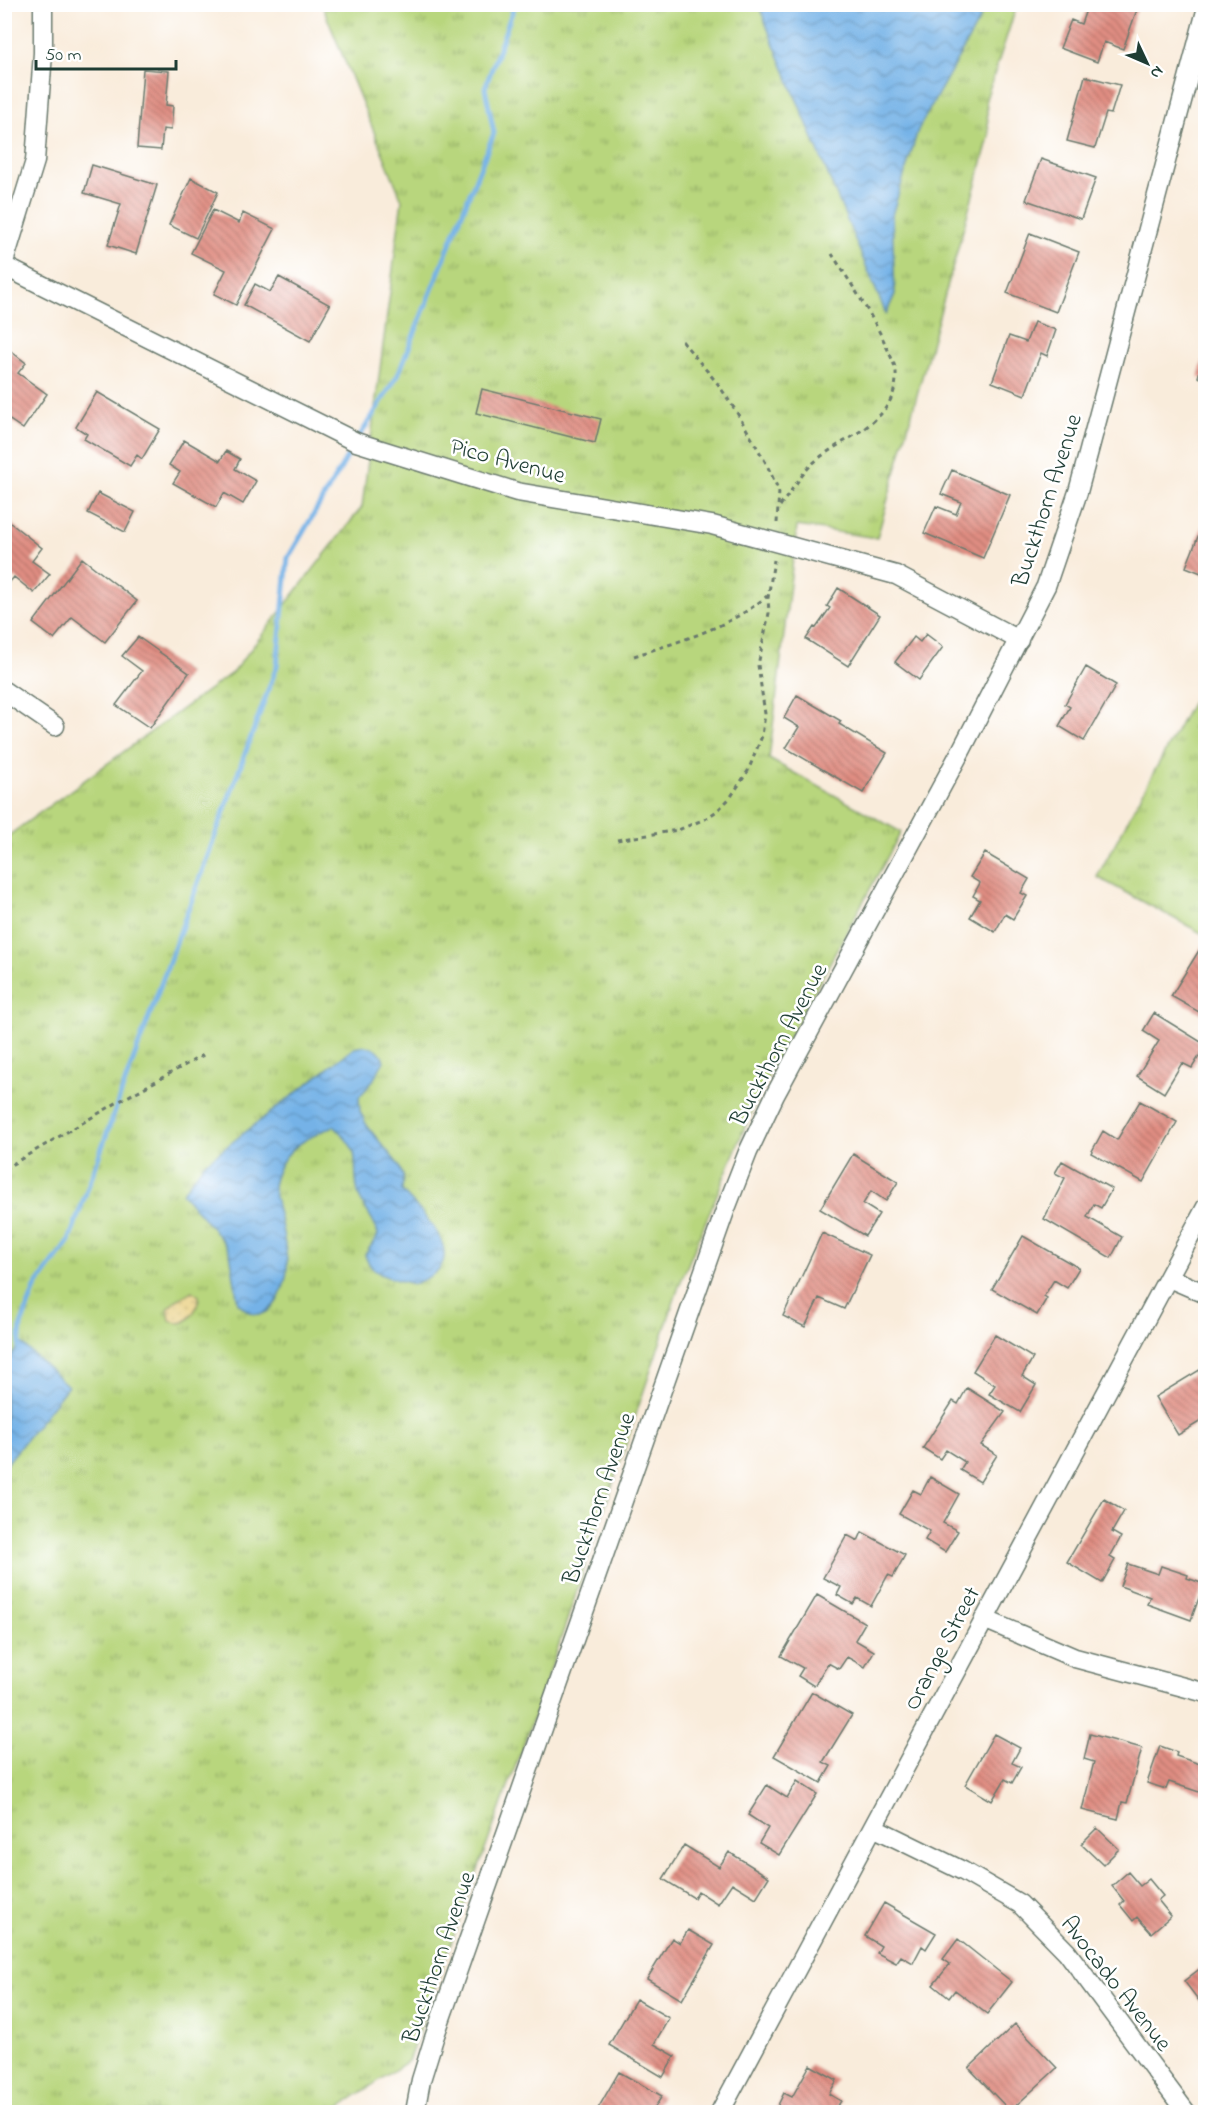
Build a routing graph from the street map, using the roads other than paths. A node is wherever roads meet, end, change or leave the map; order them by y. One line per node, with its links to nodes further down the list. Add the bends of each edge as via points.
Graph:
1 (43, 4): 3 (street, via 34,161)
2 (1206, 11): 4 (street, Buckthorn Avenue, via 1078,492 1046,586)
3 (4, 264): 4 (street, Pico Avenue, via 356,441 517,492 711,525 896,574)
4 (1019, 640): 13 (street, Buckthorn Avenue, via 748,1152 438,2026)
5 (4, 691): 6 (street)
6 (55, 726)
7 (1206, 1207): 8 (street, Orange Street)
8 (1169, 1278): 9 (street); 10 (street, Orange Street)
9 (1206, 1294)
10 (984, 1619): 11 (street, via 1075,1658); 12 (street, Orange Street)
11 (1206, 1693)
12 (873, 1827): 14 (street, Orange Street); 15 (street, Avocado Avenue, via 1020,1904 1067,1952)
13 (415, 2112)
14 (720, 2112)
15 (1186, 2112)

